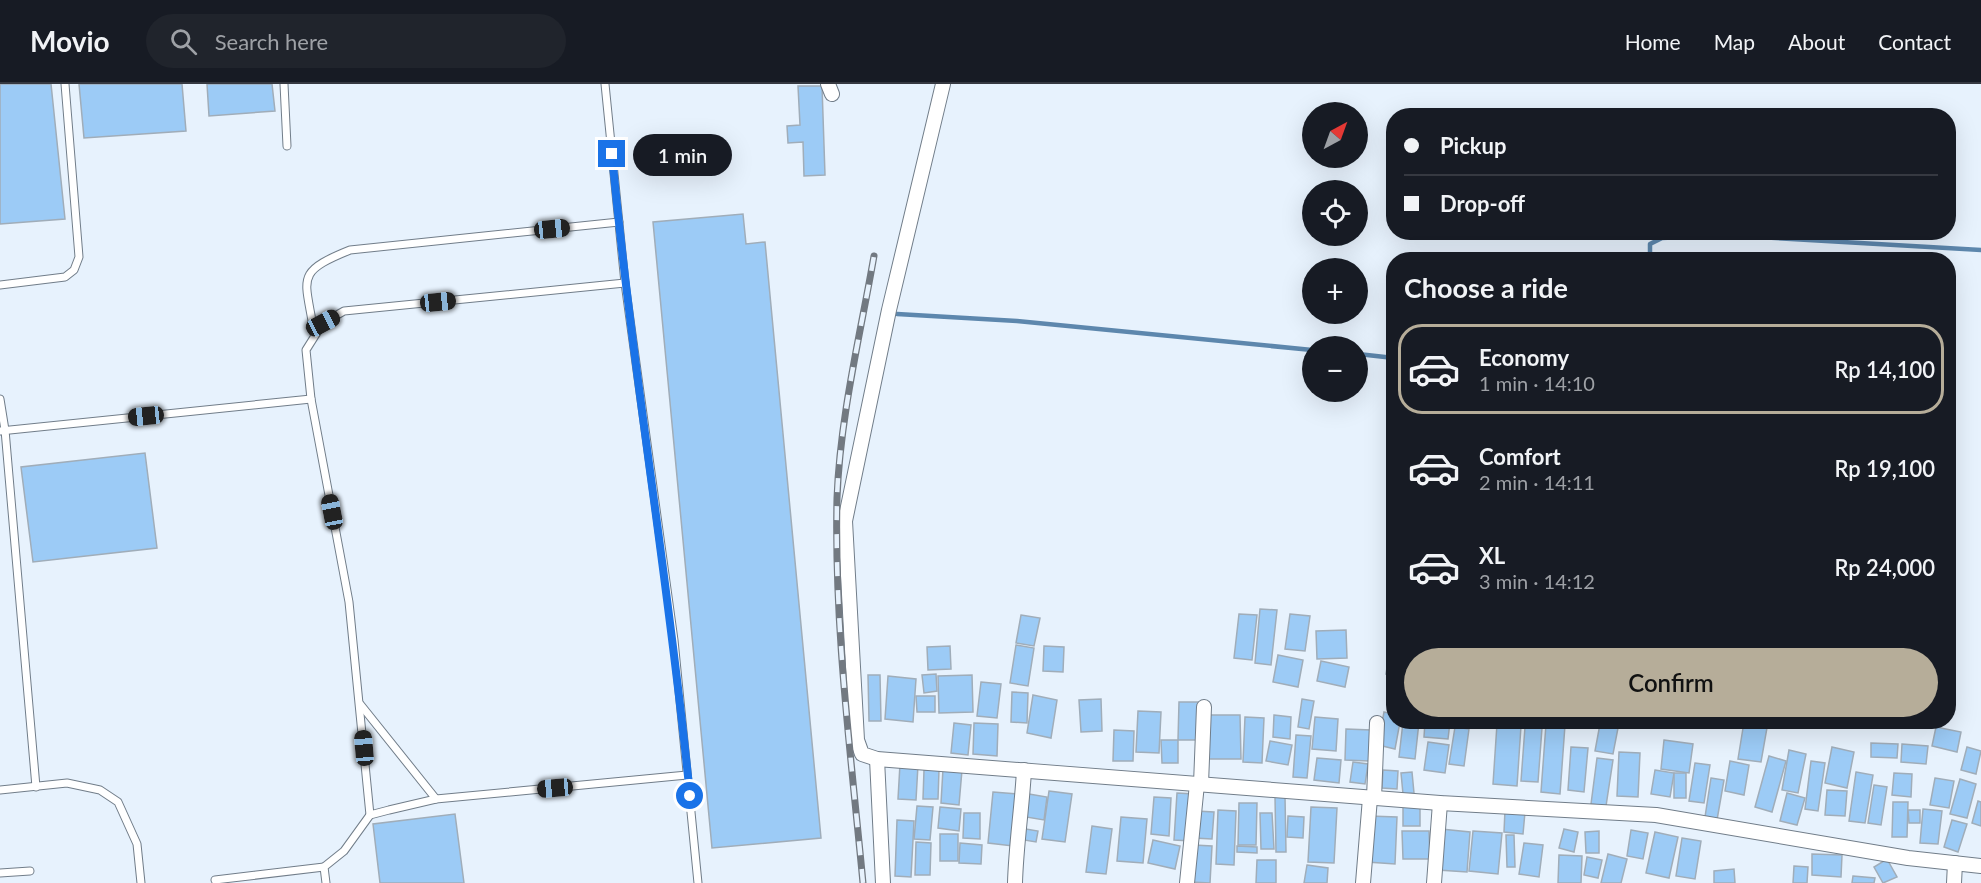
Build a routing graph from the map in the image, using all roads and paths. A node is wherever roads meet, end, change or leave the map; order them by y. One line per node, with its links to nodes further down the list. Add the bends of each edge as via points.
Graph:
1 (65, 84): 8 (lane, via 79,256 74,270 65,277)
2 (284, 84): 5 (lane)
3 (605, 84): 6 (lane)
4 (943, 84): 16 (street, via 889,310 845,521 857,741 862,754)
5 (287, 146)
6 (619, 222): 7 (lane); 9 (lane, via 350,250 313,267 306,279)
7 (625, 283): 9 (lane, via 344,311); 18 (lane, via 674,640)
8 (0, 285)
9 (314, 333): 11 (lane, via 306,350)
10 (0, 399): 12 (lane)
11 (311, 399): 12 (lane); 13 (lane, via 350,602)
12 (3, 431): 20 (lane)
13 (360, 704): 23 (lane); 25 (lane)
14 (1204, 707): 19 (street)
15 (1377, 723): 22 (street)
16 (877, 759): 17 (street); 35 (street)
17 (1024, 771): 19 (street); 36 (street)
18 (687, 775): 23 (lane); 34 (lane)
19 (1199, 784): 22 (street); 37 (street)
20 (36, 787): 21 (lane); 32 (lane, via 67,783 100,790 118,802 136,844)
21 (0, 790)
22 (1372, 798): 24 (street); 38 (street)
23 (436, 799): 25 (lane)
24 (1440, 803): 26 (street, via 1656,815); 39 (street)
25 (370, 815): 28 (lane, via 344,851)
26 (1955, 863): 27 (street); 40 (street)
27 (1981, 866)
28 (324, 867): 31 (lane); 33 (lane)
29 (30, 871): 30 (lane)
30 (0, 873)
31 (215, 880)
32 (141, 883)
33 (326, 883)
34 (698, 883)
35 (883, 883)
36 (1015, 883)
37 (1187, 883)
38 (1363, 883)
39 (1434, 883)
40 (1954, 883)

